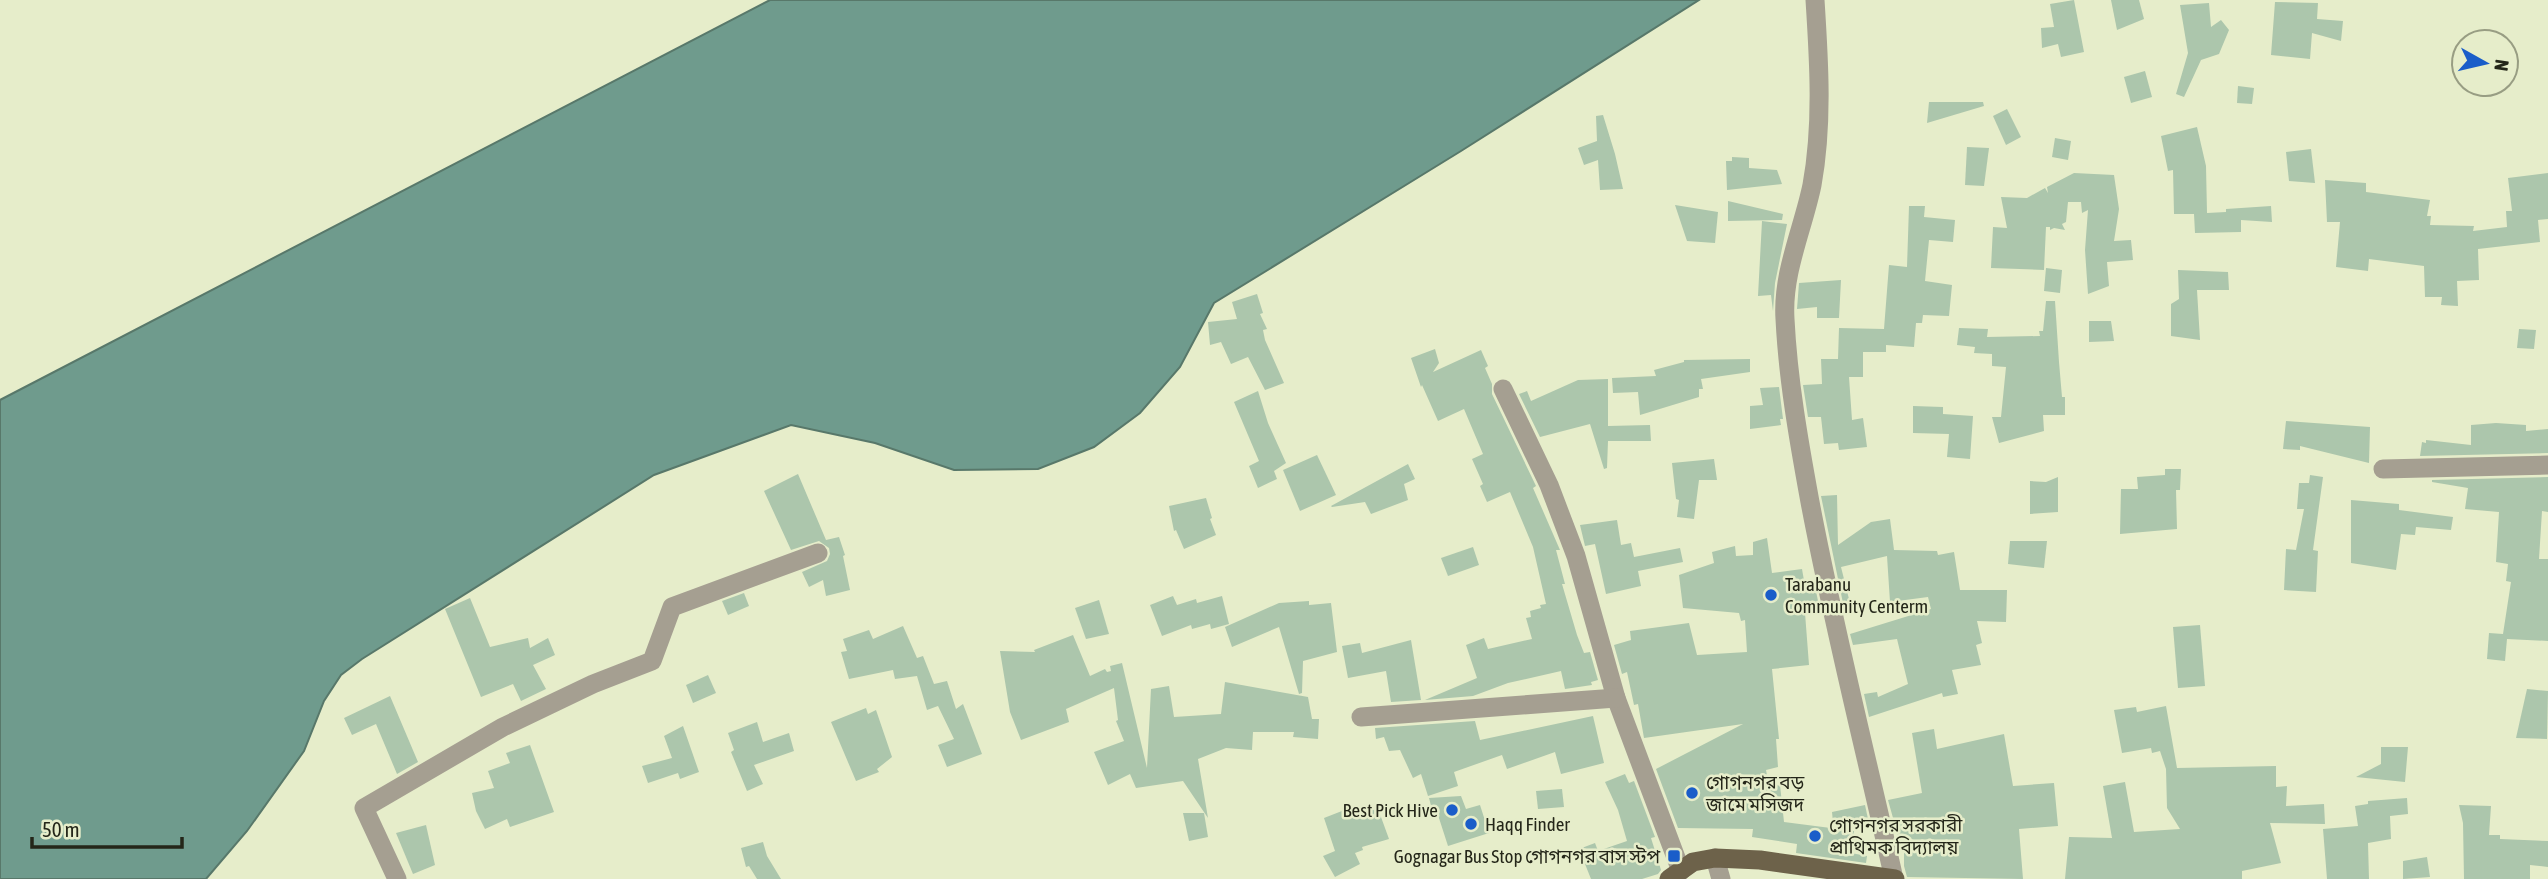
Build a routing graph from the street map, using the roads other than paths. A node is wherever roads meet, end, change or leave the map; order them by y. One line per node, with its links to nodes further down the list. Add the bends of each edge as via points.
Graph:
1 (1815, 0): 12 (street, via 1819,60 1816,145 1784,317 1798,437 1821,559)
2 (1503, 389): 6 (street, via 1549,485 1576,556)
3 (2548, 466): 4 (street)
4 (2383, 469)
5 (818, 553): 10 (street, via 672,607 652,661 503,727 364,808)
6 (1616, 698): 7 (street); 9 (street)
7 (1361, 717)
8 (1715, 858): 9 (main road, via 1693,862); 11 (street); 12 (main road)
9 (1675, 875)
10 (397, 879)
11 (1721, 879)
12 (1895, 879)

